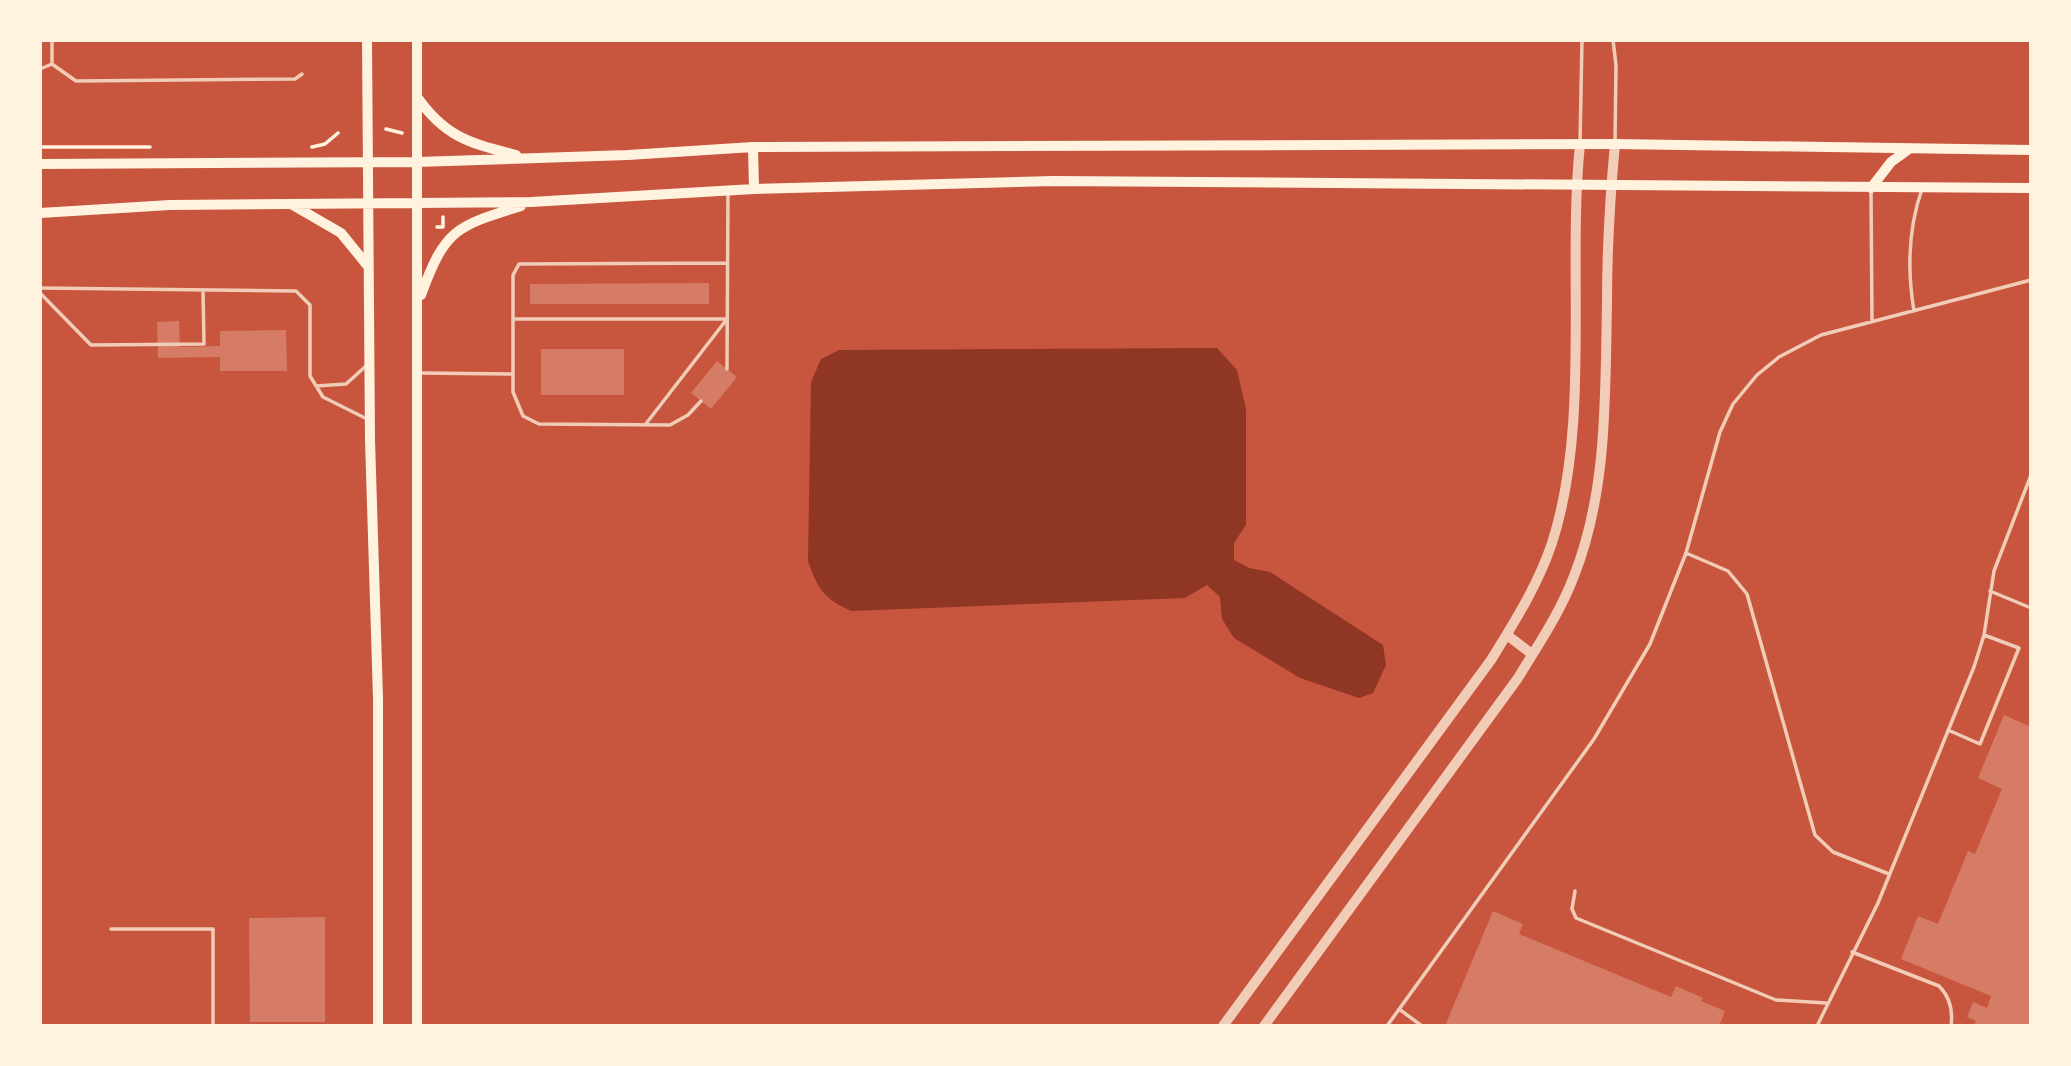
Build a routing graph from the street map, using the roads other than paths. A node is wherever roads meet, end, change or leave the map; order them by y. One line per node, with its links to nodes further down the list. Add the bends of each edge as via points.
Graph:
1 (52, 40): 6 (lane)
2 (367, 40): 17 (main road)
3 (417, 40): 9 (main road)
4 (1582, 40): 10 (lane)
5 (1613, 40): 11 (lane)
6 (52, 64): 7 (lane); 8 (lane, via 76,81 295,79)
7 (40, 69)
8 (302, 75)
9 (417, 97): 15 (main road, via 451,134); 16 (main road)
10 (1580, 144): 11 (main road); 12 (main road); 19 (street)
11 (1615, 144): 13 (main road); 20 (street)
12 (753, 147): 15 (main road); 23 (main road)
13 (1909, 149): 14 (main road); 21 (main road, via 1891,162)
14 (2031, 150)
15 (529, 159): 16 (main road)
16 (417, 162): 17 (main road); 27 (main road)
17 (367, 163): 18 (main road); 26 (main road)
18 (40, 164)
19 (1576, 184): 20 (main road); 23 (main road, via 1053,181); 53 (street, via 1573,411 1563,496 1552,542 1528,601)
20 (1611, 185): 21 (main road); 55 (street, via 1605,392 1597,489 1574,576)
21 (1871, 188): 24 (main road); 40 (lane)
22 (2031, 188): 24 (main road)
23 (754, 189): 25 (main road)
24 (1922, 189): 37 (lane, via 1912,219 1910,246)
25 (728, 190): 28 (main road); 31 (lane)
26 (367, 202): 27 (main road); 29 (main road); 32 (main road)
27 (417, 202): 28 (main road); 36 (main road)
28 (533, 202): 36 (main road, via 458,229 439,251)
29 (288, 203): 30 (main road); 32 (main road, via 350,240)
30 (40, 213)
31 (727, 263): 38 (lane, via 519,264 513,275); 39 (lane)
32 (368, 266): 41 (main road)
33 (2031, 280): 37 (lane)
34 (40, 290): 35 (lane); 35 (lane, via 91,345 204,344)
35 (203, 290): 45 (lane, via 296,290 306,298 310,304 310,376)
36 (418, 301): 43 (main road)
37 (1914, 311): 40 (lane)
38 (513, 319): 39 (lane); 44 (lane)
39 (727, 319): 42 (lane); 48 (lane)
40 (1872, 322): 50 (lane, via 1821,335 1779,357 1733,404 1720,432)
41 (369, 363): 45 (lane, via 346,384); 47 (main road)
42 (727, 369)
43 (420, 373): 44 (lane); 65 (main road, via 415,649)
44 (513, 374): 48 (lane, via 513,392 523,416 539,424)
45 (316, 386): 47 (lane, via 323,397)
46 (701, 401): 48 (lane, via 670,425)
47 (370, 421): 64 (main road, via 378,698)
48 (645, 425)
49 (2031, 475): 51 (lane)
50 (1686, 553): 57 (lane, via 1728,571 1747,594 1815,835 1845,858); 62 (lane, via 1650,644 1594,739)
51 (1990, 591): 52 (lane); 54 (lane)
52 (2031, 607)
53 (1507, 635): 55 (street); 66 (street)
54 (1983, 635): 56 (lane); 56 (lane, via 2019,648 1980,744)
55 (1532, 654): 67 (street)
56 (1948, 730): 57 (lane)
57 (1889, 874): 60 (lane)
58 (1575, 891): 61 (lane, via 1576,918 1776,1000)
59 (111, 929): 63 (lane, via 213,929)
60 (1852, 952): 61 (lane); 71 (lane, via 1939,986 1953,1015)
61 (1827, 1003): 70 (lane)
62 (1399, 1009): 68 (lane); 69 (lane)
63 (213, 1026)
64 (378, 1026)
65 (417, 1026)
66 (1223, 1026)
67 (1264, 1026)
68 (1387, 1026)
69 (1422, 1026)
70 (1817, 1026)
71 (1951, 1026)

